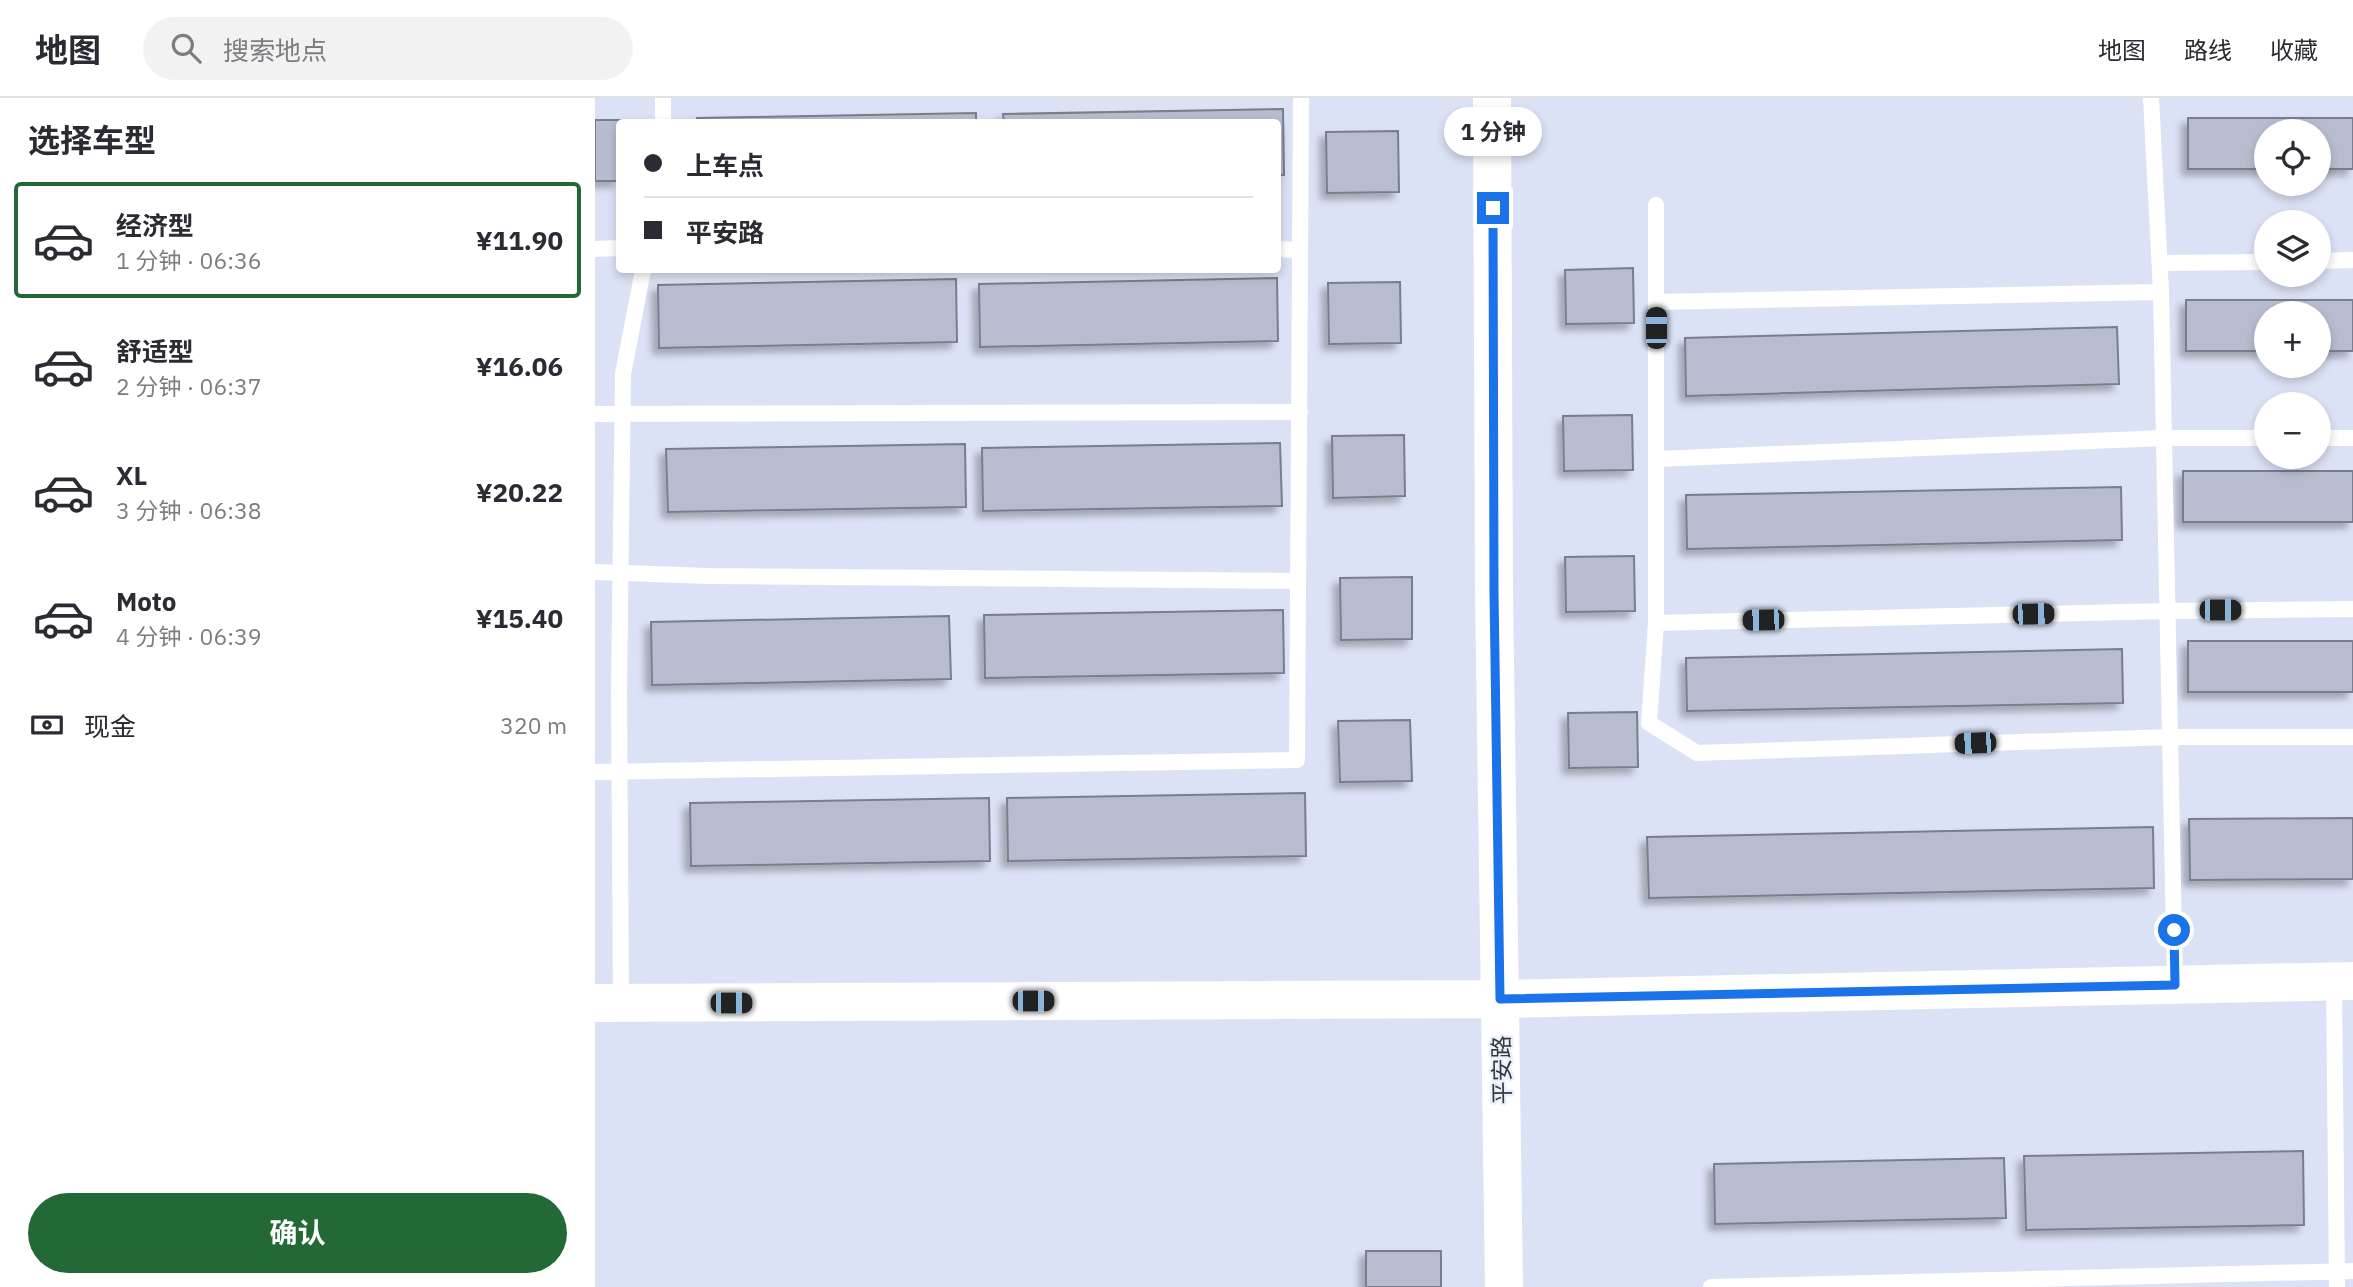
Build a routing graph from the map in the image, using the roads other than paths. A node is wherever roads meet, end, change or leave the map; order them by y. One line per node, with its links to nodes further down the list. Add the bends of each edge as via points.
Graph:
1 (663, 98): 5 (lane)
2 (1301, 98): 10 (lane)
3 (1492, 98): 38 (street, 平安路)
4 (2151, 98): 14 (lane)
5 (663, 119)
6 (1656, 205): 17 (lane)
7 (595, 248): 8 (lane)
8 (616, 248)
9 (1281, 250): 10 (lane)
10 (1300, 250): 18 (lane)
11 (2353, 260): 12 (lane)
12 (2331, 261)
13 (2254, 262): 14 (lane)
14 (2160, 263): 16 (lane)
15 (642, 273): 20 (lane, via 623,374)
16 (2161, 292): 17 (lane); 24 (lane)
17 (1656, 302): 25 (lane)
18 (1300, 412): 20 (lane); 28 (lane)
19 (595, 414): 20 (lane)
20 (622, 414): 27 (lane)
21 (2254, 438): 24 (lane)
22 (2331, 438): 23 (lane)
23 (2353, 438)
24 (2164, 439): 25 (lane); 30 (lane)
25 (1656, 459): 31 (lane)
26 (595, 572): 27 (lane)
27 (620, 572): 28 (lane); 35 (lane)
28 (1298, 581): 35 (lane, via 1297,760)
29 (2353, 609): 30 (lane)
30 (2167, 611): 31 (lane); 32 (lane)
31 (1656, 623): 32 (lane, via 1649,723 1697,753)
32 (2170, 737): 33 (lane); 37 (lane)
33 (2353, 737)
34 (595, 772): 35 (lane)
35 (619, 772): 39 (lane)
36 (2344, 982): 37 (street); 40 (lane)
37 (2175, 985): 38 (street)
38 (1500, 999): 39 (street); 42 (street, 平安路)
39 (608, 1003)
40 (2342, 1276): 41 (lane)
41 (1980, 1283): 43 (lane)
42 (1504, 1287)
43 (1711, 1287)

